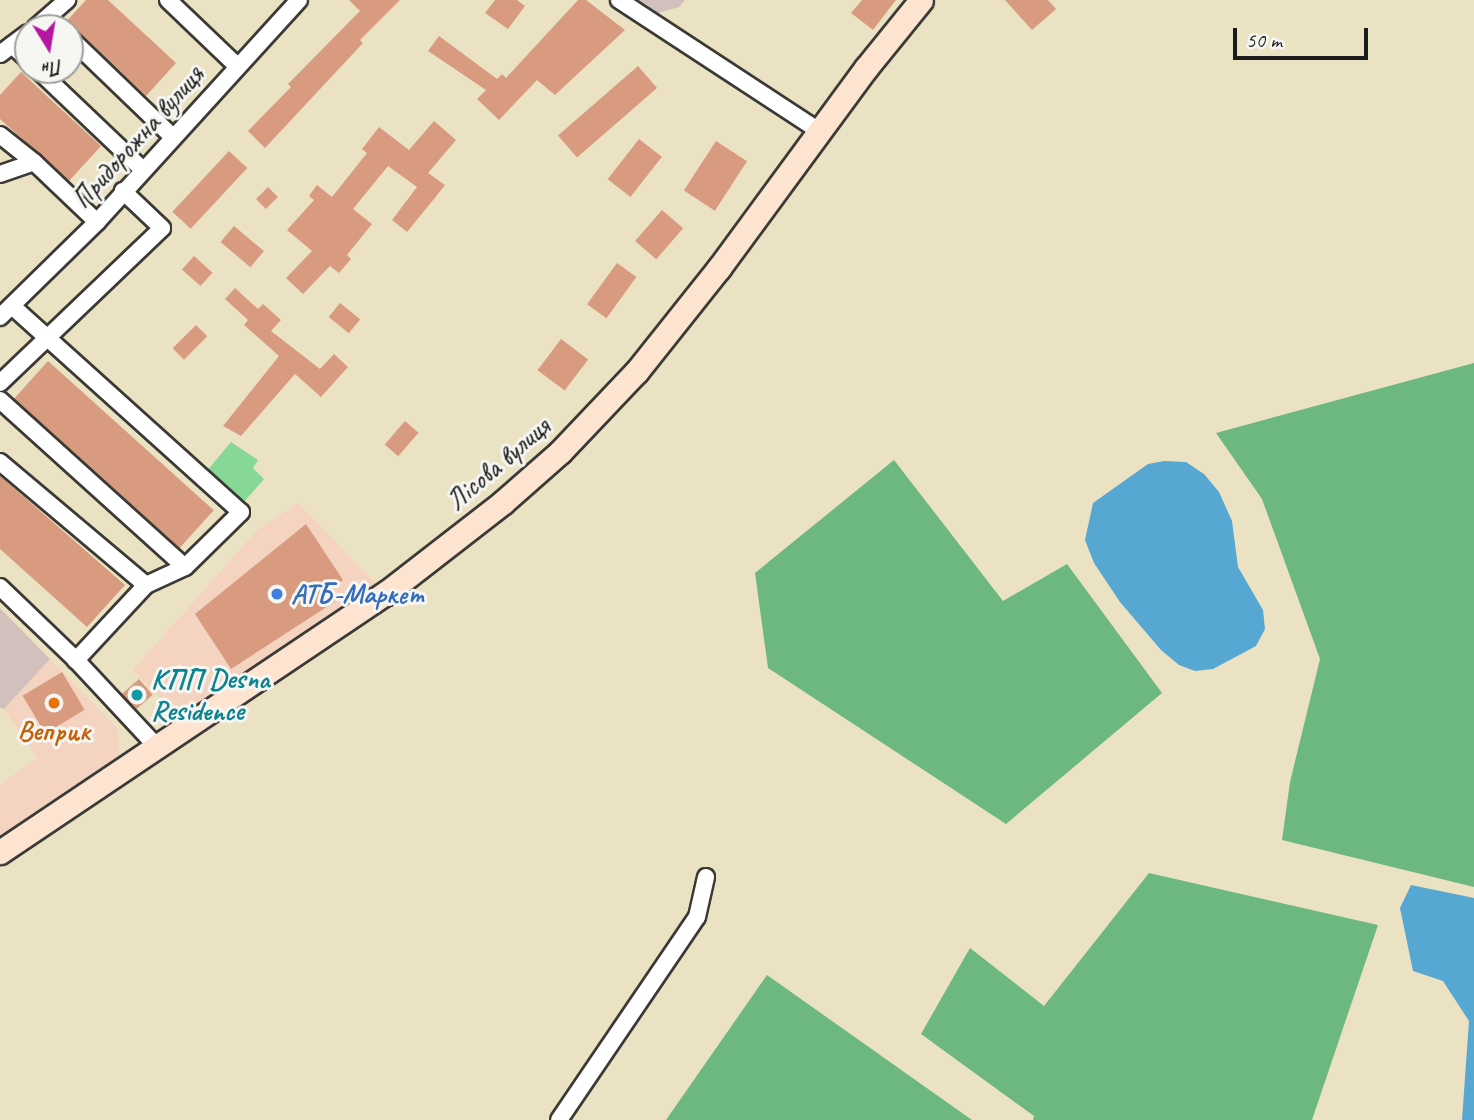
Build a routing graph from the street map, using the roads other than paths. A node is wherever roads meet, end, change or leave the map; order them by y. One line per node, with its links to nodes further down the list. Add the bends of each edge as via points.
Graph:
1 (168, 0): 6 (street)
2 (299, 0): 6 (street, Придорожна вулиця)
3 (619, 0): 8 (street)
4 (921, 0): 8 (main road, Лісова вулиця)
5 (84, 51): 10 (street)
6 (237, 66): 10 (street, Придорожна вулиця)
7 (53, 84): 12 (street)
8 (821, 132): 25 (main road, Лісова вулиця, via 637,370 560,452 386,593)
9 (0, 135): 11 (street)
10 (173, 137): 12 (street, Придорожна вулиця)
11 (34, 162): 13 (street); 15 (street)
12 (142, 169): 14 (street, Придорожна вулиця)
13 (0, 174)
14 (123, 191): 15 (street, Придорожна вулиця); 17 (street, via 162,228)
15 (97, 222): 16 (street, Придорожна вулиця)
16 (6, 311): 17 (street)
17 (49, 338): 18 (street); 21 (street, via 241,512)
18 (0, 383)
19 (0, 400): 21 (street)
20 (0, 462): 22 (street)
21 (185, 566): 22 (street)
22 (146, 585): 24 (street)
23 (0, 587): 24 (street)
24 (76, 660): 25 (street)
25 (158, 748): 26 (main road, Лісова вулиця)
26 (0, 852)
27 (706, 877): 28 (street, via 697,917)
28 (559, 1120)

